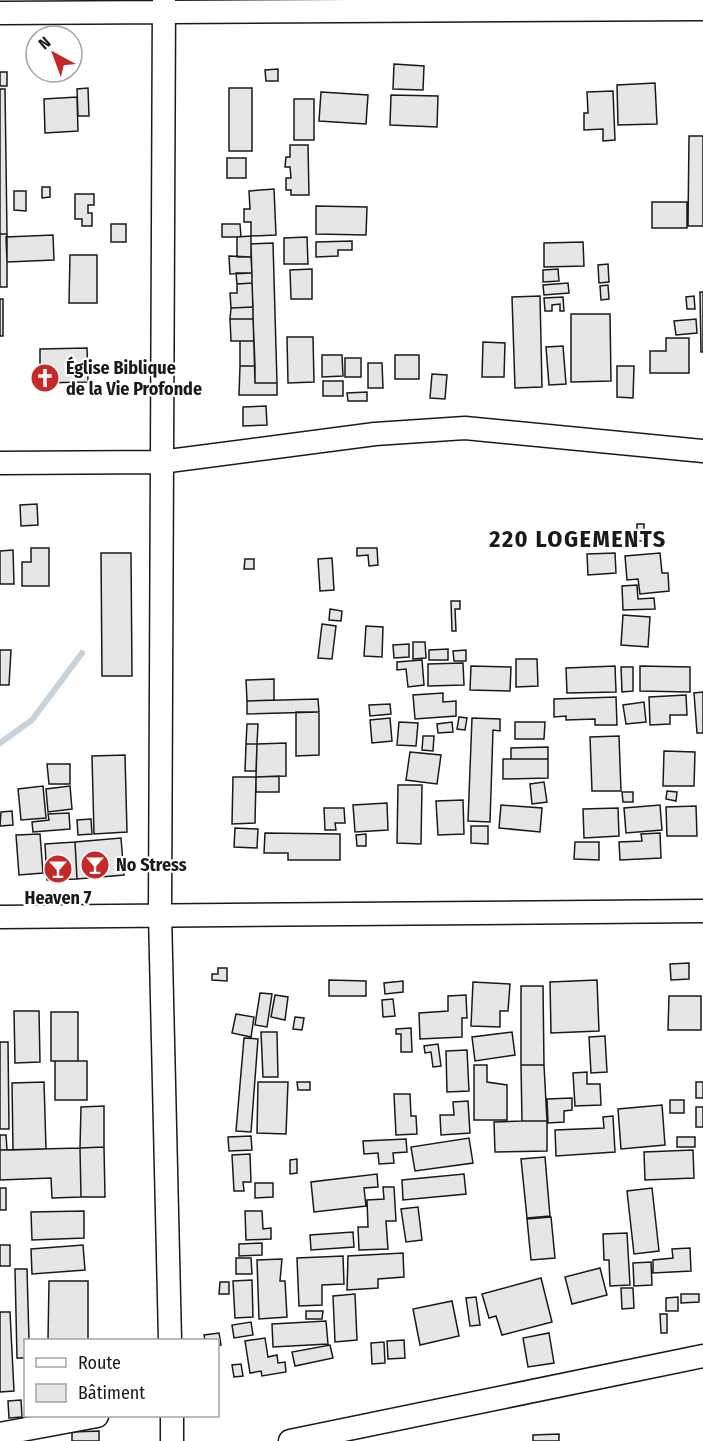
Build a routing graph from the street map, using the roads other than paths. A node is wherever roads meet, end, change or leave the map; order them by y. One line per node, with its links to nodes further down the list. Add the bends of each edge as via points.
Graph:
1 (164, 6): 2 (street); 3 (street); 5 (street)
2 (703, 9)
3 (0, 13)
4 (703, 451): 5 (street, via 465,428 375,434)
5 (161, 462): 6 (street); 8 (street)
6 (0, 464)
7 (703, 911): 8 (street)
8 (160, 914): 9 (street); 10 (street)
9 (0, 917)
10 (170, 1339)
11 (703, 1356): 15 (street)
12 (93, 1417): 14 (street)
13 (172, 1417): 16 (street)
14 (0, 1434)
15 (347, 1435): 17 (street)
16 (172, 1441)
17 (290, 1441)

